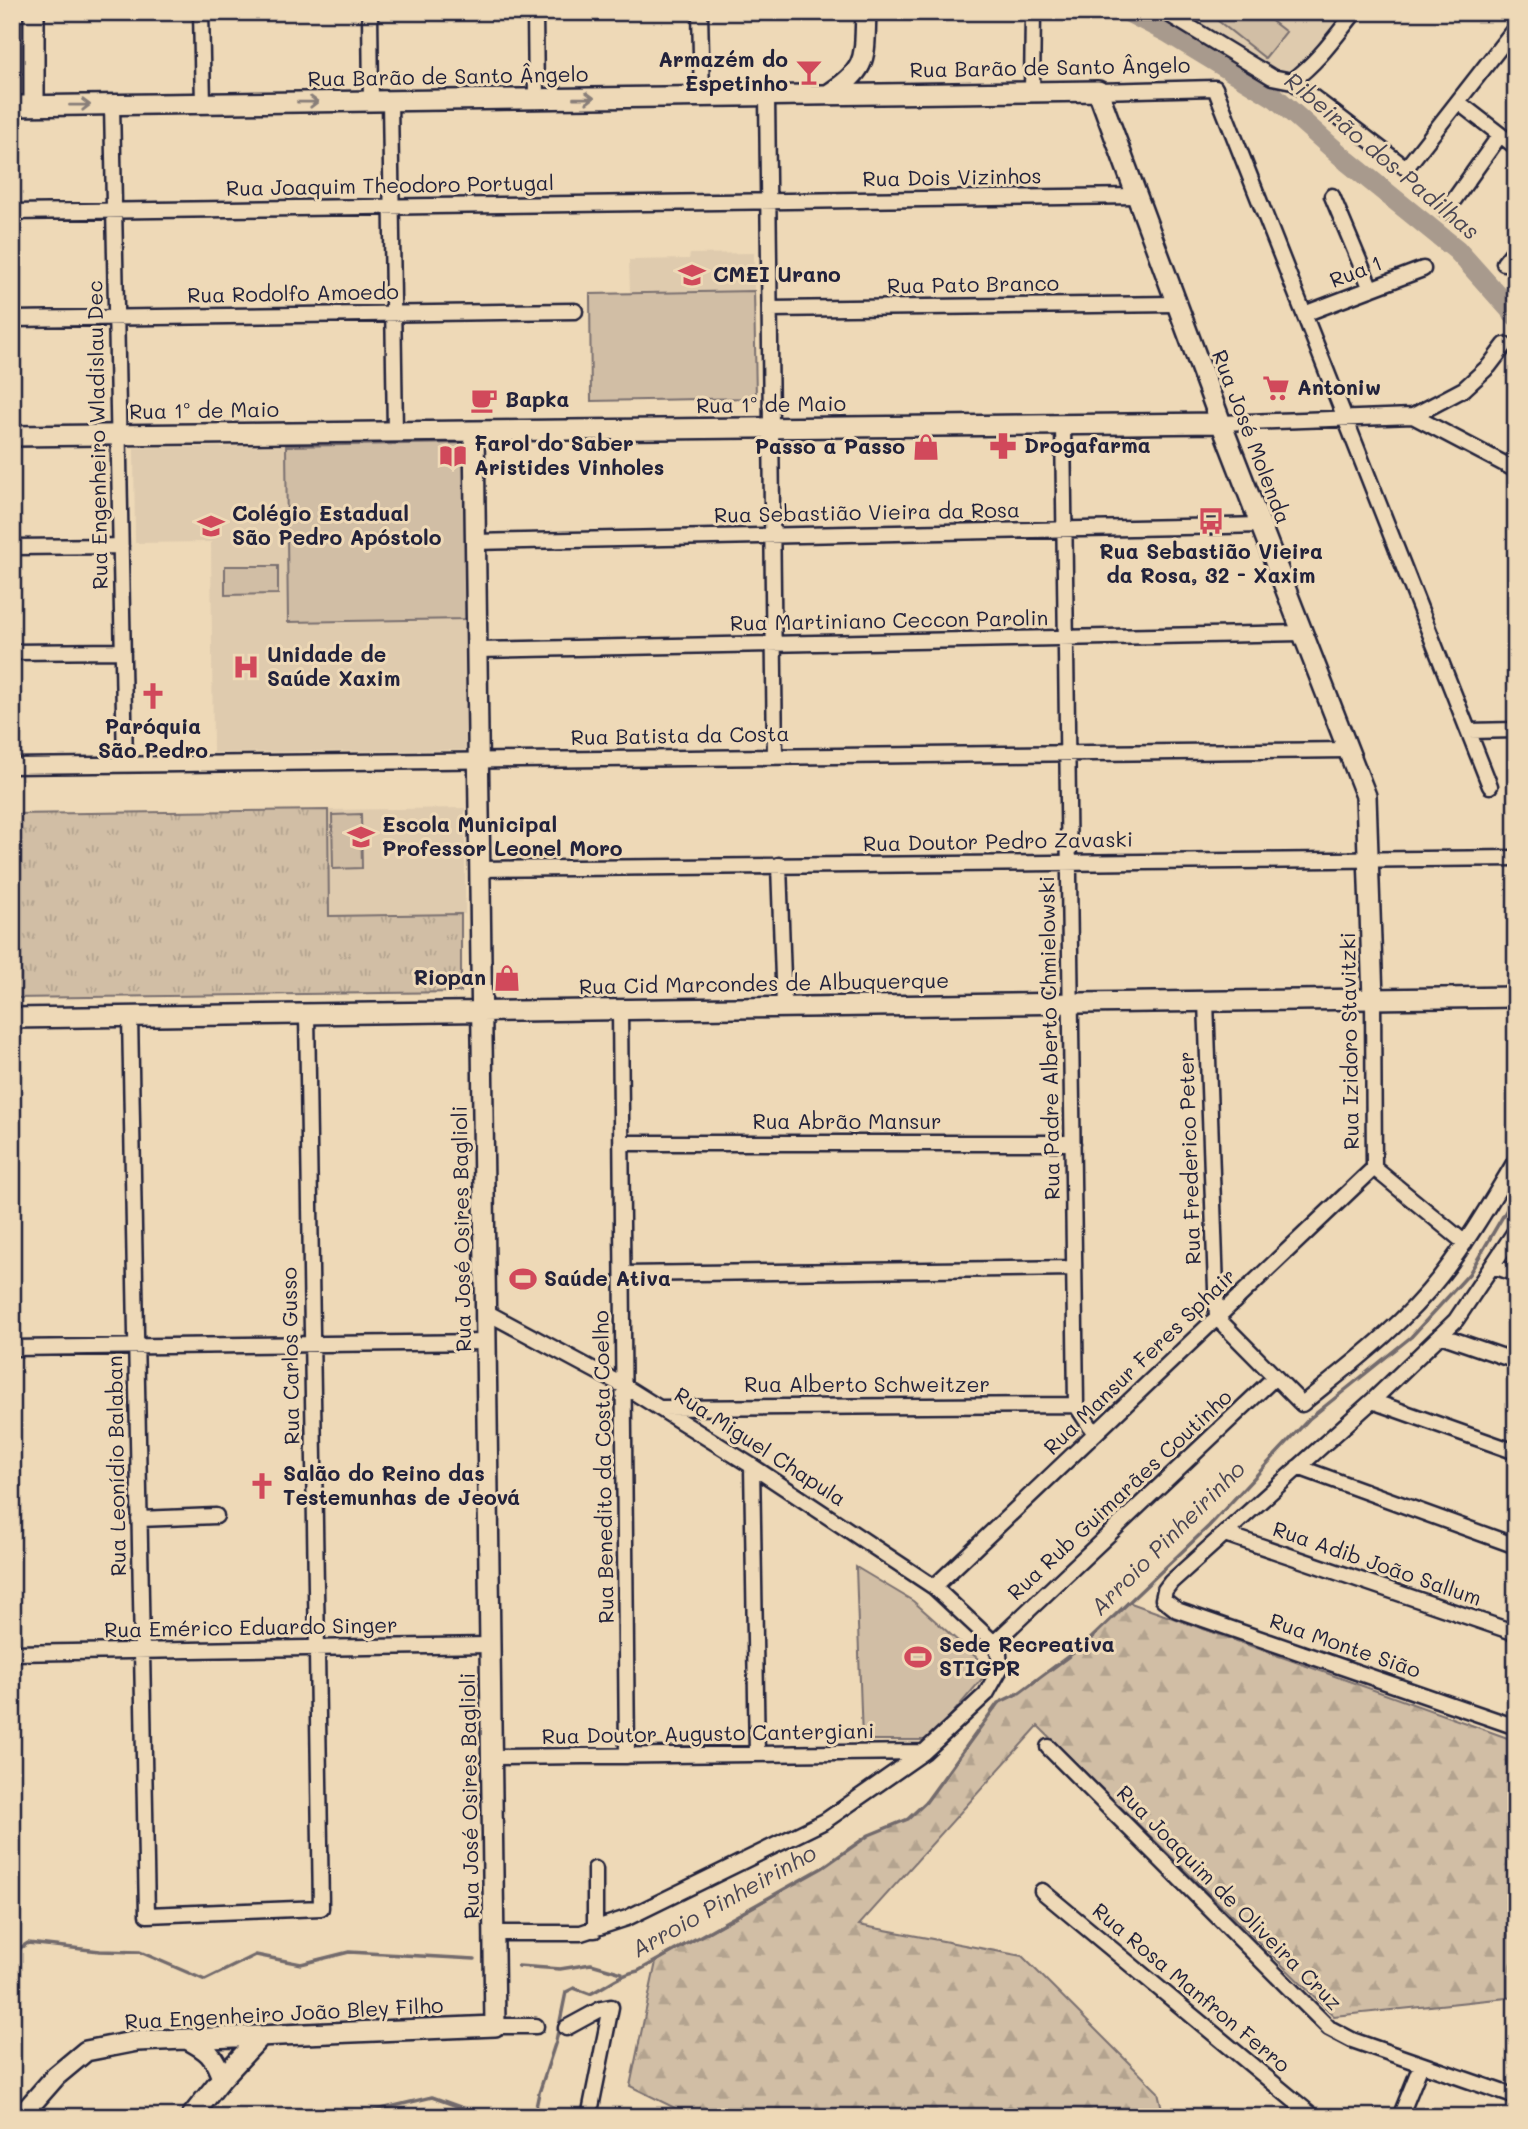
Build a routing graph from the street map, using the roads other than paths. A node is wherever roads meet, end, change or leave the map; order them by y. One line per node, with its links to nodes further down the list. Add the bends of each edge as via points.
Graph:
1 (34, 12): 24 (street)
2 (201, 12): 22 (street)
3 (370, 12): 20 (street)
4 (534, 12): 19 (street)
5 (700, 12): 17 (street)
6 (866, 12): 11 (street)
7 (1033, 12): 14 (street)
8 (1165, 12): 12 (street, via 1272,77)
9 (1355, 12): 12 (street, via 1309,68)
10 (1516, 27): 21 (street)
11 (864, 58): 15 (street, Rua Barão de Santo Ângelo); 16 (street, via 858,72)
12 (1292, 81): 21 (street, via 1406,169)
13 (1098, 91): 14 (street, Rua Barão de Santo Ângelo); 28 (street, Rua José Molenda); 43 (street, Rua Barão de Santo Ângelo, via 1215,88)
14 (1032, 92): 15 (street, Rua Barão de Santo Ângelo)
15 (885, 93): 16 (street, Rua Barão de Santo Ângelo)
16 (828, 95): 18 (street, Rua Barão de Santo Ângelo)
17 (702, 96): 18 (street, Rua Barão de Santo Ângelo); 19 (street, Rua Barão de Santo Ângelo, one-way to 17)
18 (768, 96): 30 (street)
19 (536, 99): 20 (street, Rua Barão de Santo Ângelo)
20 (380, 101): 22 (street, Rua Barão de Santo Ângelo, one-way to 20); 31 (street)
21 (1458, 102): 26 (street)
22 (203, 103): 23 (street, Rua Barão de Santo Ângelo)
23 (112, 104): 24 (street, Rua Barão de Santo Ângelo, one-way to 23); 32 (street, Rua Engenheiro Wladislau Dec)
24 (34, 105): 25 (street, Rua Barão de Santo Ângelo)
25 (12, 106)
26 (1500, 135): 27 (street); 33 (street)
27 (1516, 147)
28 (1136, 196): 30 (street, Rua Dois Vizinhos); 39 (street, Rua José Molenda)
29 (1332, 196): 38 (street)
30 (769, 202): 31 (street, Rua Joaquim Theodoro Portugal); 40 (street)
31 (391, 207): 32 (street, Rua Joaquim Theodoro Portugal); 42 (street)
32 (114, 211): 34 (street, Rua Joaquim Theodoro Portugal); 44 (street, Rua Engenheiro Wladislau Dec)
33 (1446, 211)
34 (12, 212)
35 (1516, 248): 36 (street)
36 (1504, 263)
37 (1423, 269): 38 (street, Rua 1)
38 (1370, 289): 43 (street, Rua 1)
39 (1176, 304): 40 (street, Rua Pato Branco); 49 (street, Rua José Molenda)
40 (770, 309): 51 (street)
41 (575, 311): 42 (street, Rua Rodolfo Amoedo)
42 (393, 313): 44 (street, Rua Rodolfo Amoedo); 53 (street)
43 (1304, 314): 48 (street)
44 (117, 318): 45 (street, Rua Rodolfo Amoedo); 54 (street, Rua Engenheiro Wladislau Dec)
45 (12, 319)
46 (1505, 345): 47 (street, Rua 1º de Maio, via 1464,389)
47 (1413, 416): 48 (street, Rua 1º de Maio); 56 (street)
48 (1346, 419): 49 (street, Rua 1º de Maio); 70 (street)
49 (1221, 423): 50 (street, Rua 1º de Maio); 57 (street, Rua José Molenda)
50 (1063, 425): 51 (street, Rua 1º de Maio); 58 (street, Rua Padre Alberto Chmielowski)
51 (771, 428): 52 (street, Rua 1º de Maio); 59 (street)
52 (474, 431): 53 (street, Rua 1º de Maio); 60 (street, Rua José Osires Baglioli)
53 (395, 432): 54 (street, Rua 1º de Maio)
54 (119, 435): 55 (street, Rua 1º de Maio); 61 (street, Rua Engenheiro Wladislau Dec)
55 (12, 436)
56 (1516, 470)
57 (1259, 525): 58 (street, Rua Sebastião Vieira da Rosa); 63 (street, Rua José Molenda)
58 (1065, 531): 59 (street, Rua Sebastião Vieira da Rosa); 64 (street, Rua Padre Alberto Chmielowski)
59 (772, 535): 60 (street, Rua Sebastião Vieira da Rosa); 65 (street)
60 (475, 542): 67 (street, Rua José Osires Baglioli)
61 (121, 546): 62 (street); 66 (street, Rua Engenheiro Wladislau Dec)
62 (12, 547)
63 (1302, 633): 64 (street, Rua Martiniano Ceccon Parolin); 71 (street, Rua José Molenda)
64 (1067, 638): 65 (street, Rua Martiniano Ceccon Parolin); 72 (street, Rua Padre Alberto Chmielowski)
65 (774, 644): 67 (street, Rua Martiniano Ceccon Parolin); 73 (street)
66 (123, 650): 68 (street); 75 (street, Rua Engenheiro Wladislau Dec)
67 (477, 650): 74 (street, Rua José Osires Baglioli)
68 (12, 652)
69 (1516, 730): 70 (street)
70 (1469, 731): 77 (street)
71 (1348, 750): 72 (street, Rua Batista da Costa); 78 (street, Rua José Molenda)
72 (1068, 752): 73 (street, Rua Batista da Costa); 81 (street, Rua Padre Alberto Chmielowski)
73 (775, 756): 74 (street, Rua Batista da Costa)
74 (478, 760): 75 (street, Rua Batista da Costa); 83 (street, Rua José Osires Baglioli)
75 (125, 764): 76 (street, Rua Batista da Costa)
76 (12, 766)
77 (1490, 786)
78 (1366, 796): 80 (street, Rua Izidoro Stavitzki)
79 (1516, 858): 80 (street, Rua Doutor Pedro Zavaski)
80 (1368, 859): 81 (street, Rua Doutor Pedro Zavaski); 85 (street, Rua Izidoro Stavitzki)
81 (1069, 862): 82 (street, Rua Doutor Pedro Zavaski); 87 (street, Rua Padre Alberto Chmielowski)
82 (779, 865): 83 (street, Rua Doutor Pedro Zavaski); 88 (street)
83 (480, 869): 90 (street, Rua José Osires Baglioli)
84 (1516, 997): 85 (street, Rua Cid Marcondes de Albuquerque)
85 (1373, 999): 86 (street, Rua Cid Marcondes de Albuquerque); 97 (street, Rua Izidoro Stavitzki)
86 (1206, 1001): 87 (street, Rua Cid Marcondes de Albuquerque); 105 (street, Rua Frederico Peter)
87 (1071, 1003): 88 (street, Rua Cid Marcondes de Albuquerque); 95 (street, Rua Padre Alberto Chmielowski)
88 (785, 1007): 89 (street, Rua Cid Marcondes de Albuquerque)
89 (620, 1009): 90 (street, Rua Cid Marcondes de Albuquerque); 94 (street, Rua Benedito da Costa Coelho)
90 (482, 1011): 91 (street, Rua Cid Marcondes de Albuquerque); 104 (street, Rua José Osires Baglioli)
91 (307, 1013): 92 (street, Rua Cid Marcondes de Albuquerque); 108 (street, Rua Carlos Gusso)
92 (130, 1016): 93 (street, Rua Cid Marcondes de Albuquerque); 109 (street, Rua Leonídio Balaban)
93 (12, 1018)
94 (622, 1143): 95 (street, Rua Abrão Mansur); 102 (street, Rua Benedito da Costa Coelho)
95 (1073, 1143): 101 (street, Rua Padre Alberto Chmielowski)
96 (1516, 1160): 99 (street)
97 (1374, 1168): 99 (street, Rua Izidoro Stavitzki); 105 (street, Rua Mansur Feres Sphair)
98 (1516, 1230): 100 (street)
99 (1465, 1243): 112 (street, via 1381,1339 1302,1404)
100 (1493, 1266): 103 (street); 106 (street, via 1456,1320)
101 (1074, 1268): 102 (street); 115 (street, Rua Padre Alberto Chmielowski)
102 (623, 1274): 113 (street, Rua Benedito da Costa Coelho)
103 (1516, 1274)
104 (486, 1312): 107 (street, Rua José Osires Baglioli); 113 (street, Rua Miguel Chapula)
105 (1217, 1318): 112 (street); 117 (street, Rua Mansur Feres Sphair)
106 (1440, 1335): 111 (street); 114 (street)
107 (486, 1342): 108 (street); 128 (street, Rua José Osires Baglioli)
108 (312, 1344): 109 (street); 129 (street, Rua Carlos Gusso)
109 (136, 1346): 110 (street); 122 (street, Rua Leonídio Balaban)
110 (12, 1348)
111 (1516, 1361)
112 (1275, 1377): 127 (street, Rua Rub Guimarães Coutinho)
113 (624, 1386): 116 (street, Rua Miguel Chapula); 136 (street, Rua Benedito da Costa Coelho)
114 (1372, 1401): 118 (street); 120 (street)
115 (1076, 1405): 116 (street, Rua Alberto Schweitzer); 117 (street)
116 (659, 1408): 119 (street, Rua Miguel Chapula)
117 (1095, 1434): 125 (street, Rua Mansur Feres Sphair)
118 (1516, 1452)
119 (752, 1466): 125 (street, Rua Miguel Chapula); 135 (street)
120 (1298, 1467): 123 (street); 124 (street)
121 (216, 1516): 122 (street)
122 (139, 1518): 130 (street, Rua Leonídio Balaban)
123 (1225, 1534): 126 (street, Rua Adib João Sallum); 132 (street, Rua Monte Sião, via 1165,1590 1163,1599 1177,1610)
124 (1516, 1546)
125 (934, 1587): 127 (street, Rua Miguel Chapula)
126 (1516, 1633)
127 (994, 1643): 134 (street, via 1000,1669 986,1694)
128 (490, 1644): 129 (street, Rua Emérico Eduardo Singer); 137 (street, Rua José Osires Baglioli)
129 (317, 1647): 130 (street, Rua Emérico Eduardo Singer); 140 (street, Rua Carlos Gusso, via 321,1908)
130 (142, 1651): 131 (street, Rua Emérico Eduardo Singer); 140 (street, Rua Leonídio Balaban)
131 (12, 1653)
132 (1516, 1727)
133 (1048, 1747): 148 (street, Rua Joaquim de Oliveira Cruz, via 1329,2028)
134 (924, 1752): 135 (street, Rua Doutor Augusto Cantergiani); 141 (street, via 825,1821)
135 (757, 1754): 136 (street, Rua Doutor Augusto Cantergiani)
136 (627, 1756): 137 (street, Rua Doutor Augusto Cantergiani)
137 (492, 1757): 142 (street, Rua José Osires Baglioli)
138 (595, 1869): 141 (street)
139 (1042, 1891): 154 (street, Rua Rosa Manfron Ferro)
140 (147, 1915)
141 (595, 1930): 142 (street)
142 (494, 1933): 143 (street, Rua José Osires Baglioli)
143 (495, 2026): 144 (street, Rua Engenheiro João Bley Filho); 146 (street, Rua Engenheiro João Bley Filho)
144 (536, 2026)
145 (566, 2028): 153 (street, via 611,2007)
146 (261, 2036): 147 (street, Rua Engenheiro João Bley Filho); 149 (street)
147 (186, 2039): 149 (street, via 216,2060); 151 (street, Rua Engenheiro João Bley Filho, via 137,2040 86,2051)
148 (1421, 2065): 150 (street, Rua Joaquim de Oliveira Cruz); 155 (street)
149 (222, 2078): 152 (street)
150 (1516, 2097)
151 (20, 2117)
152 (191, 2117)
153 (589, 2117)
154 (1314, 2117)
155 (1400, 2117)

